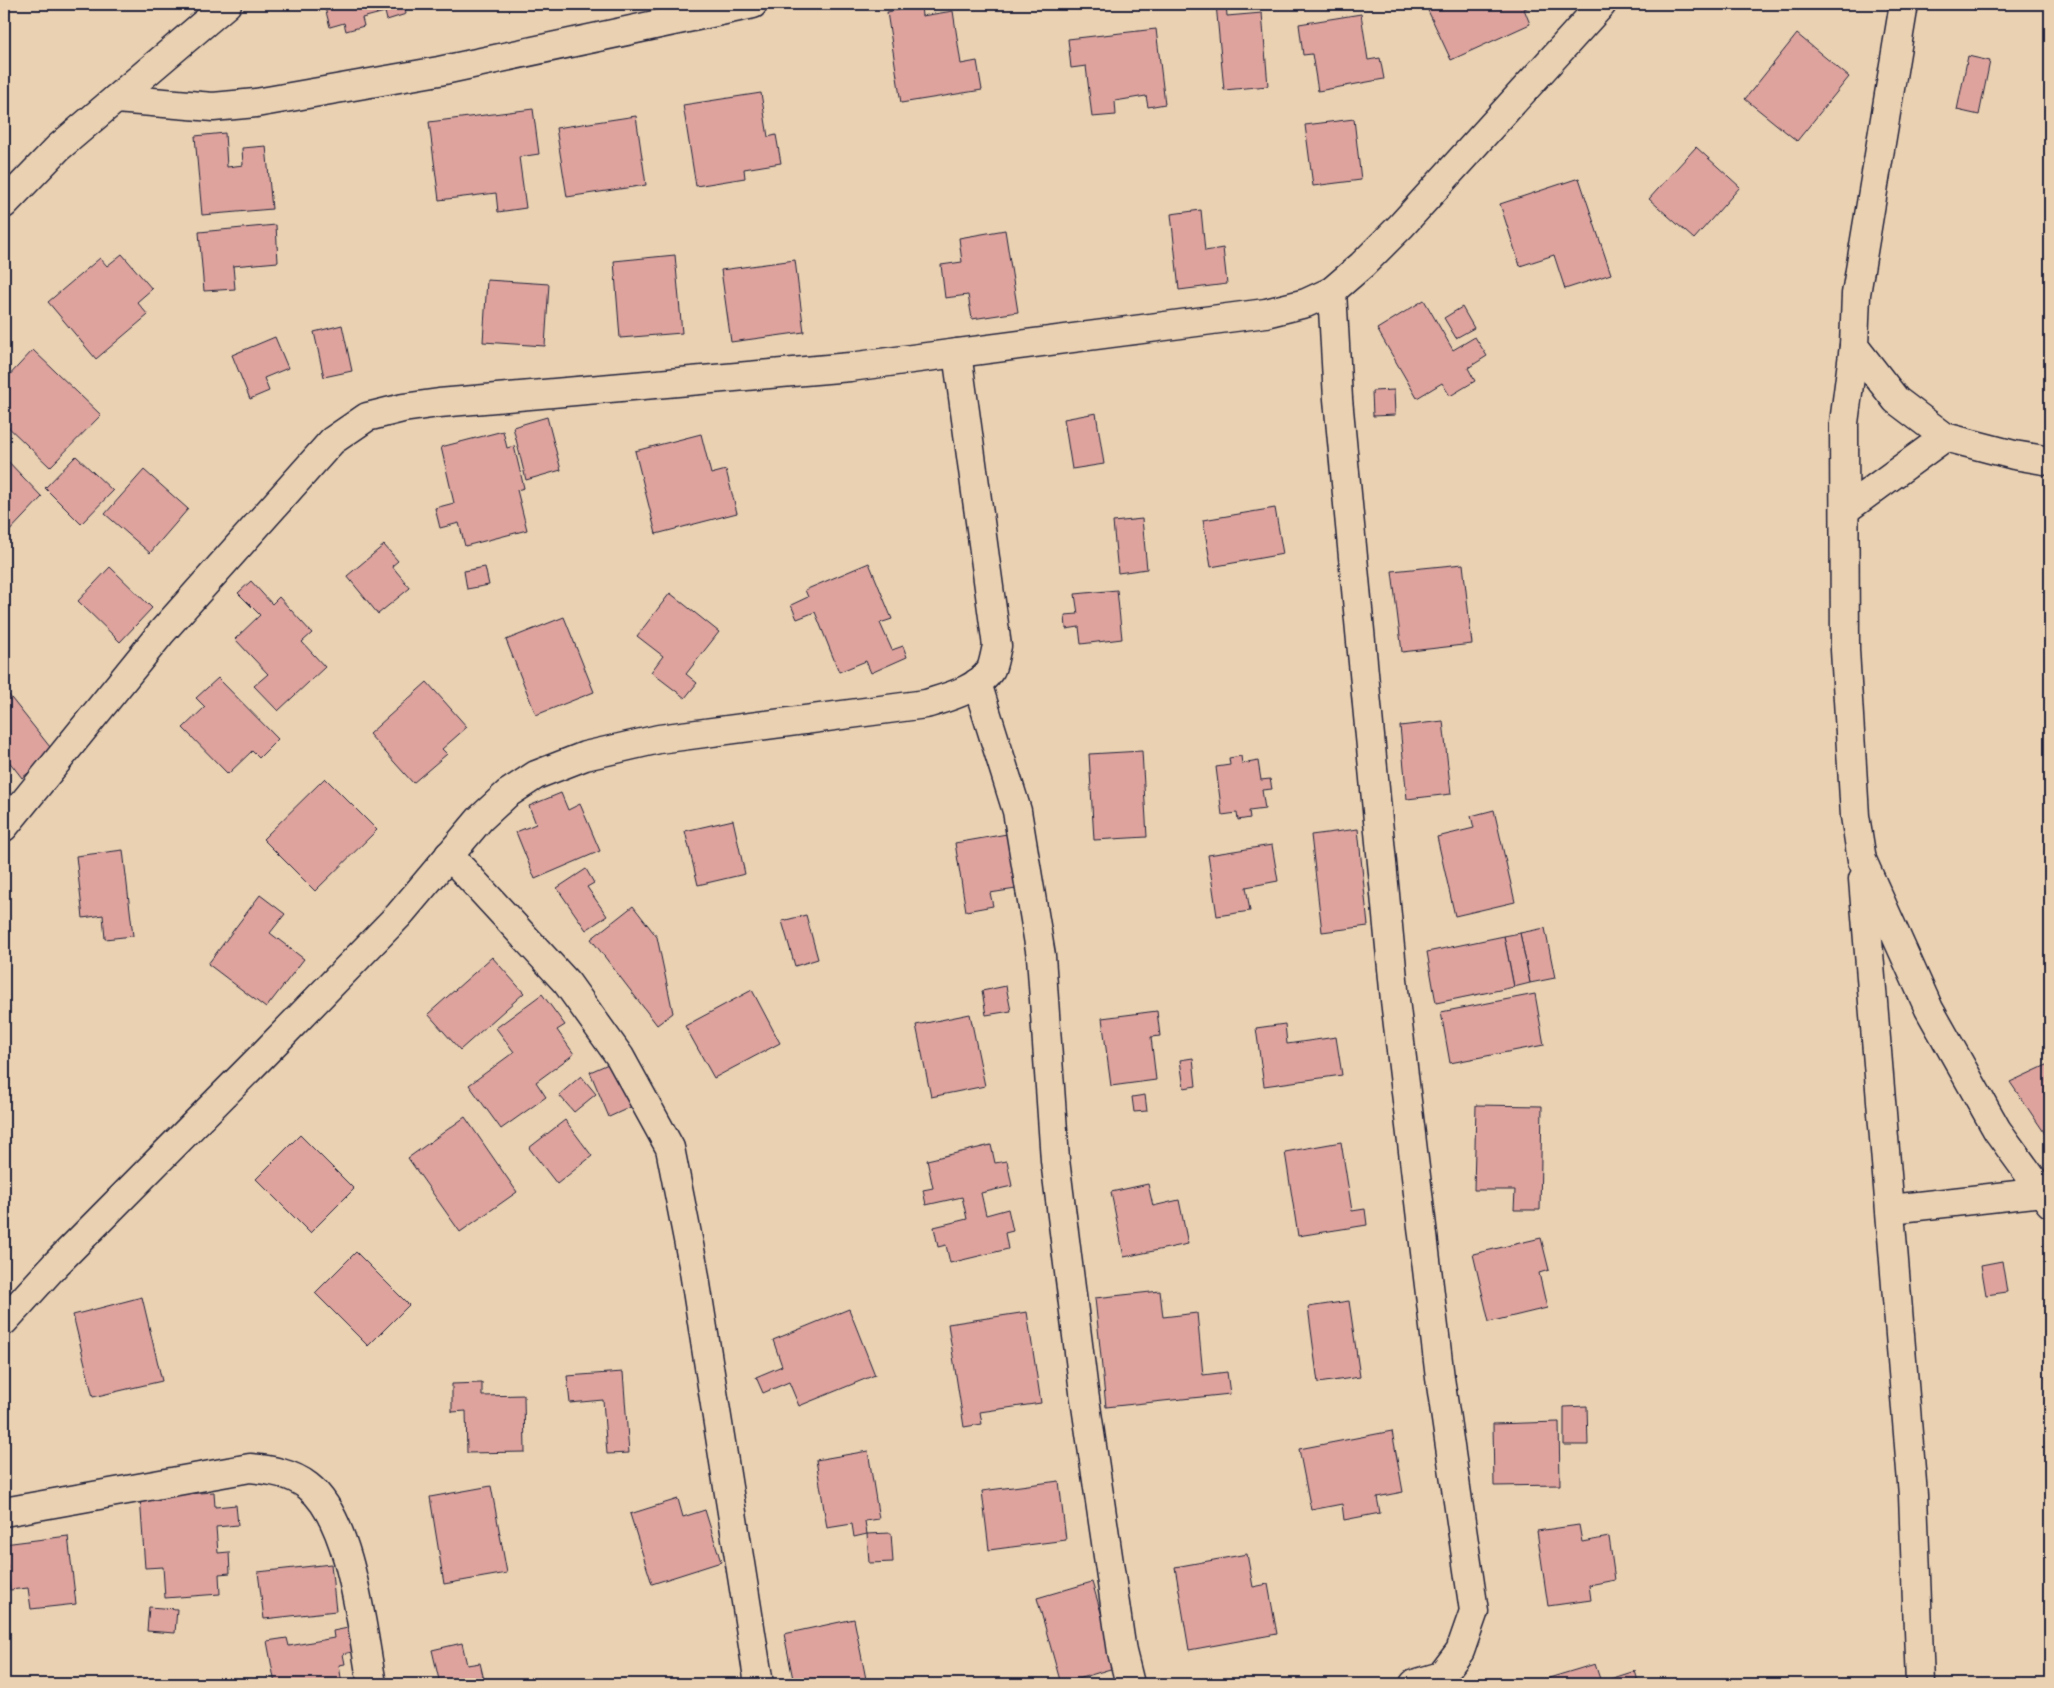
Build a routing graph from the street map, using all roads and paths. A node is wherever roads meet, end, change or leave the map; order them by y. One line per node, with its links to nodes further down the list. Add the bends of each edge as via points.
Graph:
1 (227, 4): 5 (street)
2 (753, 4): 5 (street, via 439,71 256,102 213,107)
3 (1602, 4): 7 (street, via 1401,226)
4 (1904, 4): 8 (street, via 1856,294)
5 (116, 99): 6 (street, via 58,148)
6 (4, 204)
7 (1332, 291): 9 (street, via 1306,303 1266,313); 24 (street, via 1338,398 1395,1000 1440,1378 1474,1611 1460,1651 1441,1676)
8 (1854, 346): 10 (street, via 1896,400); 12 (street, via 1844,423)
9 (957, 353): 13 (street, via 997,646 991,669); 14 (street, via 850,367 440,403 367,417 332,440 161,633)
10 (1945, 436): 11 (street, via 2014,455); 12 (street)
11 (2050, 461)
12 (1845, 510): 16 (street, via 1845,650 1855,816)
13 (977, 683): 15 (street, via 956,695 926,704 659,739 585,756 536,775 506,794); 23 (street, via 1017,811 1041,956 1055,1160 1080,1363 1122,1652)
14 (4, 827)
15 (449, 855): 19 (street, via 399,915); 22 (street, via 566,983 620,1057 670,1148 694,1265)
16 (1862, 860): 17 (street, via 1928,1010 1997,1130); 18 (street)
17 (2047, 1198): 18 (street)
18 (1891, 1209): 25 (street, via 1913,1495)
19 (4, 1321)
20 (4, 1512): 21 (street, via 250,1468 281,1472 308,1486 328,1507 343,1542)
21 (372, 1684)
22 (759, 1684)
23 (1130, 1684)
24 (1414, 1684)
25 (1920, 1684)

